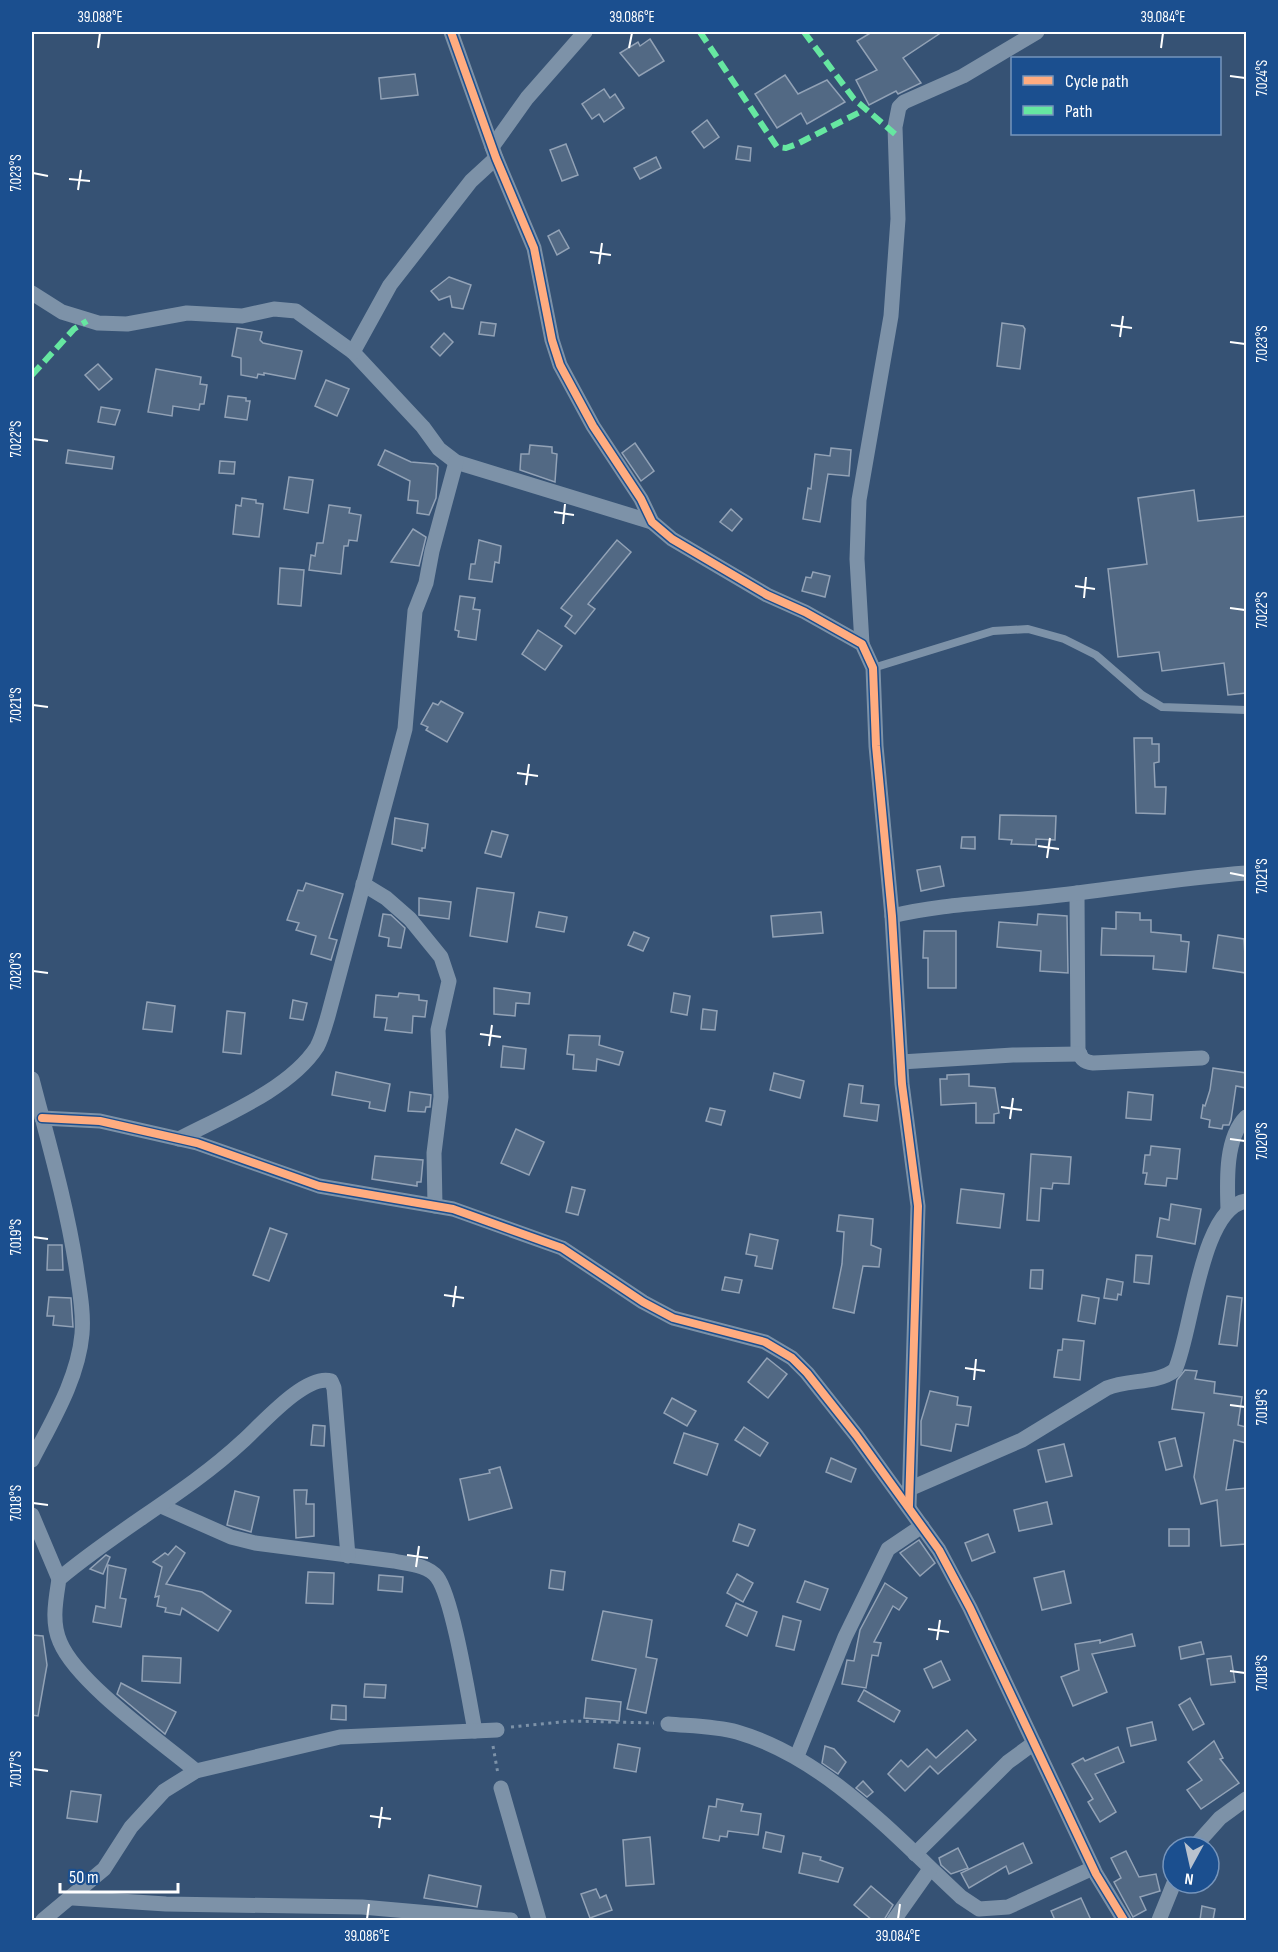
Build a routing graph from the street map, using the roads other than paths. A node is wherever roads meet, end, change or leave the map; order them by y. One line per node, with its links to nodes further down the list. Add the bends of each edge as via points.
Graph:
1 (451, 32): 4 (street)
2 (585, 32): 4 (street, via 510,119)
3 (1037, 32): 9 (street, via 963,76 904,102 898,111 894,146 898,219 891,316 859,500 857,559)
4 (494, 153): 6 (street, via 390,285); 8 (street, via 534,248 560,365)
5 (32, 293): 6 (street, via 62,312 98,323 127,324 187,313 242,316 273,309 296,311)
6 (353, 352): 7 (street, via 439,449)
7 (456, 462): 8 (street); 13 (street, via 426,583 415,611 405,729)
8 (652, 522): 9 (street, via 672,539 767,595)
9 (862, 644): 10 (street)
10 (873, 668): 11 (lane, via 993,631 1028,629 1064,639 1096,655 1162,707); 15 (street)
11 (1246, 710)
12 (1246, 873): 14 (street)
13 (363, 884): 22 (street, via 318,1046 296,1072); 24 (street, via 386,898 417,926 441,957 449,981 438,1030 441,1097 434,1153)
14 (1077, 893): 15 (street, via 923,908); 16 (street)
15 (892, 916): 18 (street)
16 (1080, 1054): 17 (street, via 1085,1062 1093,1063); 18 (street)
17 (1202, 1058)
18 (901, 1062): 27 (street, via 918,1206)
19 (32, 1079): 21 (street)
20 (1246, 1117): 25 (street, via 1236,1128 1230,1157)
21 (42, 1118): 22 (street, via 100,1121); 26 (street, via 68,1214 82,1334 63,1400)
22 (179, 1139): 24 (street, via 260,1163 319,1186)
23 (1246, 1201): 25 (street)
24 (435, 1206): 29 (street, via 562,1248 673,1318 765,1342 792,1358)
25 (1228, 1210): 27 (street, via 1218,1226 1197,1284 1175,1370 1163,1376 1120,1382 1022,1440)
26 (32, 1460)
27 (909, 1489): 29 (street)
28 (161, 1506): 32 (street, via 231,1537); 32 (street, via 242,1442 274,1411 310,1383 324,1379 331,1381 334,1388); 33 (street)
29 (909, 1506): 31 (street)
30 (32, 1515): 33 (street)
31 (922, 1526): 37 (street, via 970,1608); 38 (street, via 888,1549 845,1637)
32 (348, 1556): 36 (street, via 413,1564 437,1577 449,1611)
33 (59, 1579): 39 (street, via 54,1608 59,1640 70,1660 90,1682)
34 (668, 1724): 38 (street, via 735,1732)
35 (497, 1730): 36 (street)
36 (475, 1731): 39 (street, via 340,1737)
37 (1034, 1743): 43 (street, via 1008,1762); 44 (street)
38 (797, 1756): 43 (street)
39 (196, 1771): 47 (street, via 164,1791 131,1827 104,1869)
40 (501, 1788): 51 (street)
41 (1246, 1799): 42 (street)
42 (1205, 1835)
43 (915, 1854): 45 (street)
44 (1093, 1868): 48 (street, via 1008,1907); 53 (street)
45 (930, 1869): 48 (street); 52 (street)
46 (1169, 1895): 54 (street)
47 (73, 1898): 49 (street); 50 (street, via 166,1904 362,1907)
48 (979, 1915)
49 (43, 1920)
50 (511, 1920)
51 (540, 1920)
52 (894, 1920)
53 (1124, 1920)
54 (1159, 1920)

